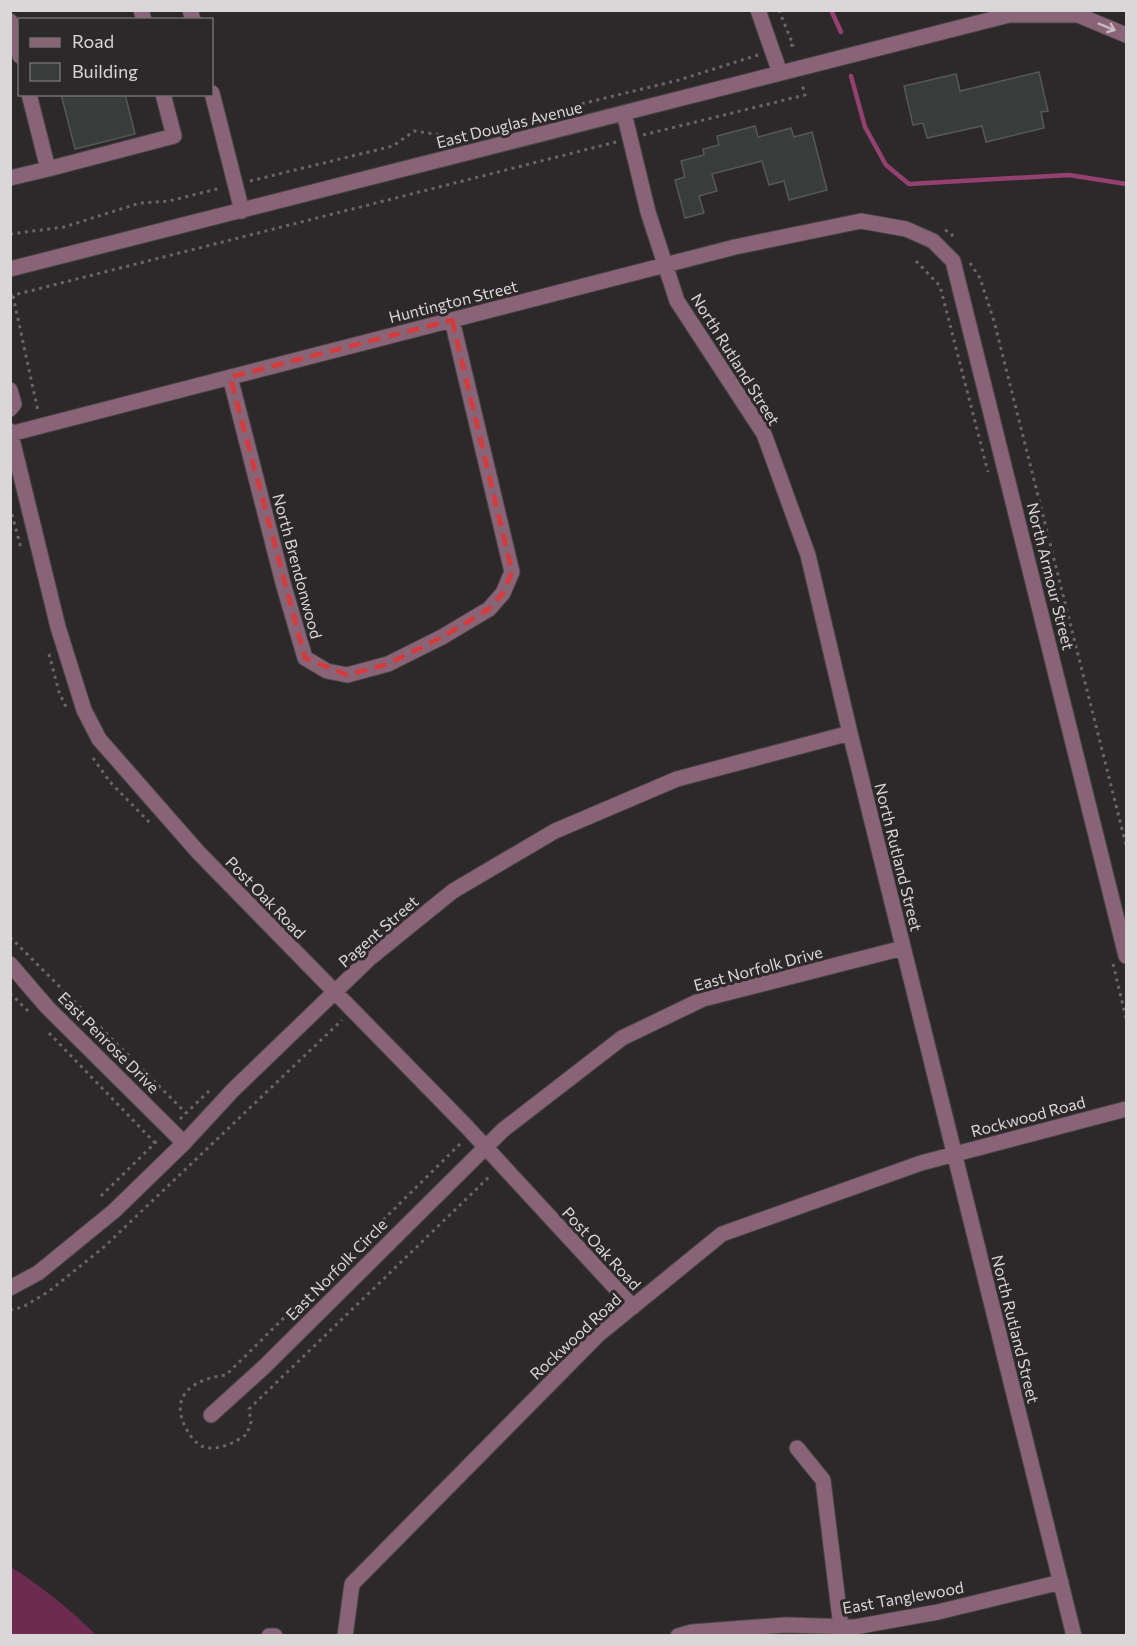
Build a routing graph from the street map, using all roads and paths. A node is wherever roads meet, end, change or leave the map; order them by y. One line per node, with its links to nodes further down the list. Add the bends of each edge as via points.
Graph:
1 (758, 10): 7 (street)
2 (779, 10): 7 (path, via 793,45)
3 (1012, 13): 5 (street, one-way to 5, via 1078,15); 8 (street, East Douglas Avenue)
4 (10, 21): 6 (street)
5 (1126, 35)
6 (18, 49)
7 (772, 51): 8 (street); 17 (path, via 679,80 450,136 414,131 393,146)
8 (780, 73): 13 (street, East Douglas Avenue)
9 (802, 84): 14 (path, via 805,95)
10 (30, 96): 15 (street)
11 (164, 96): 15 (street, via 174,136)
12 (213, 96): 17 (street)
13 (624, 113): 14 (street, North Rutland Street); 18 (street, East Douglas Avenue)
14 (630, 138): 24 (street, North Rutland Street); 26 (path)
15 (48, 169): 16 (street)
16 (10, 178)
17 (235, 184): 18 (street); 21 (path, via 170,201 140,202 64,227)
18 (242, 211): 25 (street, East Douglas Avenue)
19 (939, 227): 22 (path)
20 (906, 229): 24 (street, Huntington Street, via 861,221); 37 (street, North Armour Street, via 933,241 953,261)
21 (10, 234)
22 (956, 241)
23 (968, 258): 34 (path, via 980,278 994,321)
24 (666, 265): 27 (street, Huntington Street); 33 (street, North Rutland Street, via 677,301 764,434 808,555)
25 (10, 269)
26 (12, 296): 31 (path)
27 (452, 320): 28 (street, Huntington Street); 28 (street, North Brendonwood, via 512,572 503,593 489,609 388,664 346,675 327,671 305,658 282,583)
28 (231, 377): 32 (street, Huntington Street)
29 (10, 390): 30 (street, via 14,404)
30 (10, 409)
31 (38, 412)
32 (11, 433): 40 (street, Post Oak Road, via 58,627 84,710 99,739 198,852)
33 (849, 733): 36 (street, North Rutland Street); 40 (street, Pagent Street, via 677,779 555,831 453,891 369,958)
34 (1126, 845)
35 (10, 937): 46 (path)
36 (903, 948): 50 (street, East Norfolk Drive, via 693,1004 622,1038); 51 (street, North Rutland Street)
37 (1126, 956)
38 (10, 964): 47 (street, East Penrose Drive, via 47,1007)
39 (10, 993): 41 (path)
40 (334, 993): 49 (street, Pagent Street); 50 (street, Post Oak Road)
41 (35, 1018)
42 (342, 1020): 55 (path, via 104,1247 48,1292)
43 (43, 1026): 48 (path)
44 (220, 1080): 46 (path)
45 (1126, 1109): 51 (street, Rockwood Road)
46 (186, 1113): 47 (path)
47 (170, 1129): 48 (path); 49 (street, East Penrose Drive)
48 (155, 1143): 52 (path)
49 (184, 1143): 53 (street, Pagent Street, via 114,1211 38,1273)
50 (486, 1147): 54 (street, Post Oak Road); 56 (street, East Norfolk Circle)
51 (955, 1154): 54 (street, Rockwood Road, via 921,1162 723,1234); 58 (street, North Rutland Street)
52 (101, 1196)
53 (10, 1288)
54 (633, 1307): 62 (street, Rockwood Road, via 598,1335 352,1584)
55 (10, 1310)
56 (211, 1415)
57 (797, 1448): 59 (street, via 823,1480)
58 (1061, 1582): 59 (street, East Tanglewood, via 938,1612); 64 (street, North Rutland Street)
59 (841, 1627): 63 (street, East Tanglewood, via 785,1625)
60 (269, 1635): 61 (street)
61 (275, 1635)
62 (345, 1635)
63 (678, 1635)
64 (1074, 1635)

